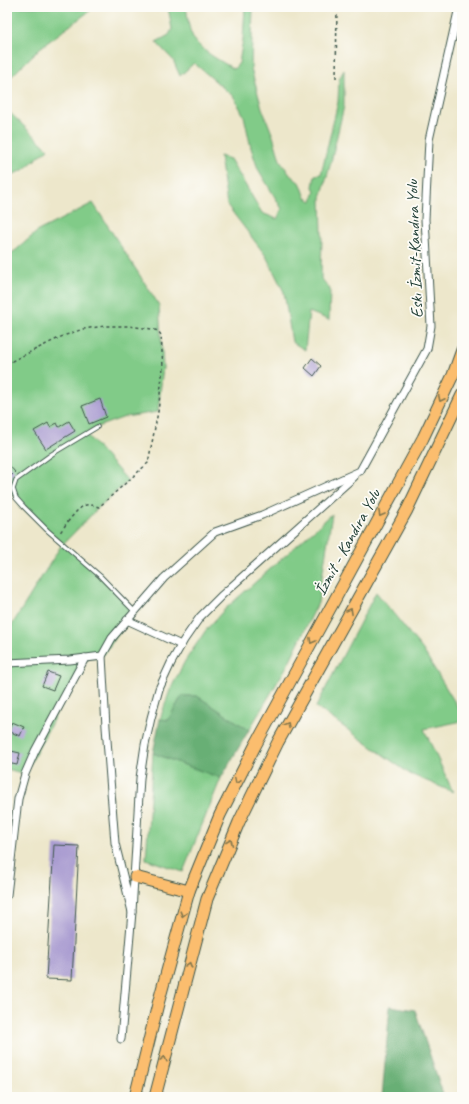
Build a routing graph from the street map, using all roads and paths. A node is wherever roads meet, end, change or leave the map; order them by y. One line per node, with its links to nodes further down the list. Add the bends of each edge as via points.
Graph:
1 (337, 7): 3 (path)
2 (459, 7): 8 (street, Eskı İzmit-Kandıra Yolu, via 429,140 425,219 432,326 427,350)
3 (336, 78)
4 (462, 350): 17 (highway, İzmit - Kandıra Yolu, one-way to 17, via 423,438 220,815)
5 (7, 357): 9 (path, via 12,361 83,329 128,326 152,329 161,335 163,367 158,412 148,463 99,507 92,504 79,509)
6 (462, 395): 22 (highway, one-way to 6, via 207,899 238,822 278,742 406,510)
7 (97, 427): 9 (lane, via 52,454 16,480 16,498)
8 (360, 471): 10 (street, via 262,515 215,532 164,578); 12 (street, İzmit - Kandıra Yolu, via 222,595 200,618)
9 (56, 539): 10 (lane, via 100,576)
10 (135, 612): 11 (street)
11 (127, 620): 12 (street); 13 (street, via 112,638)
12 (182, 645): 16 (street, İzmit - Kandıra Yolu, via 159,689 145,745 140,778)
13 (102, 656): 14 (street); 19 (street, via 114,843)
14 (85, 658): 15 (street); 18 (street, via 25,774 18,799)
15 (7, 664)
16 (135, 877): 17 (highway); 19 (street, İzmit - Kandıra Yolu)
17 (189, 891): 21 (highway, İzmit - Kandıra Yolu, one-way to 21)
18 (7, 895)
19 (132, 912): 20 (street, İzmit - Kandıra Yolu)
20 (121, 1039)
21 (135, 1097)
22 (155, 1097)

